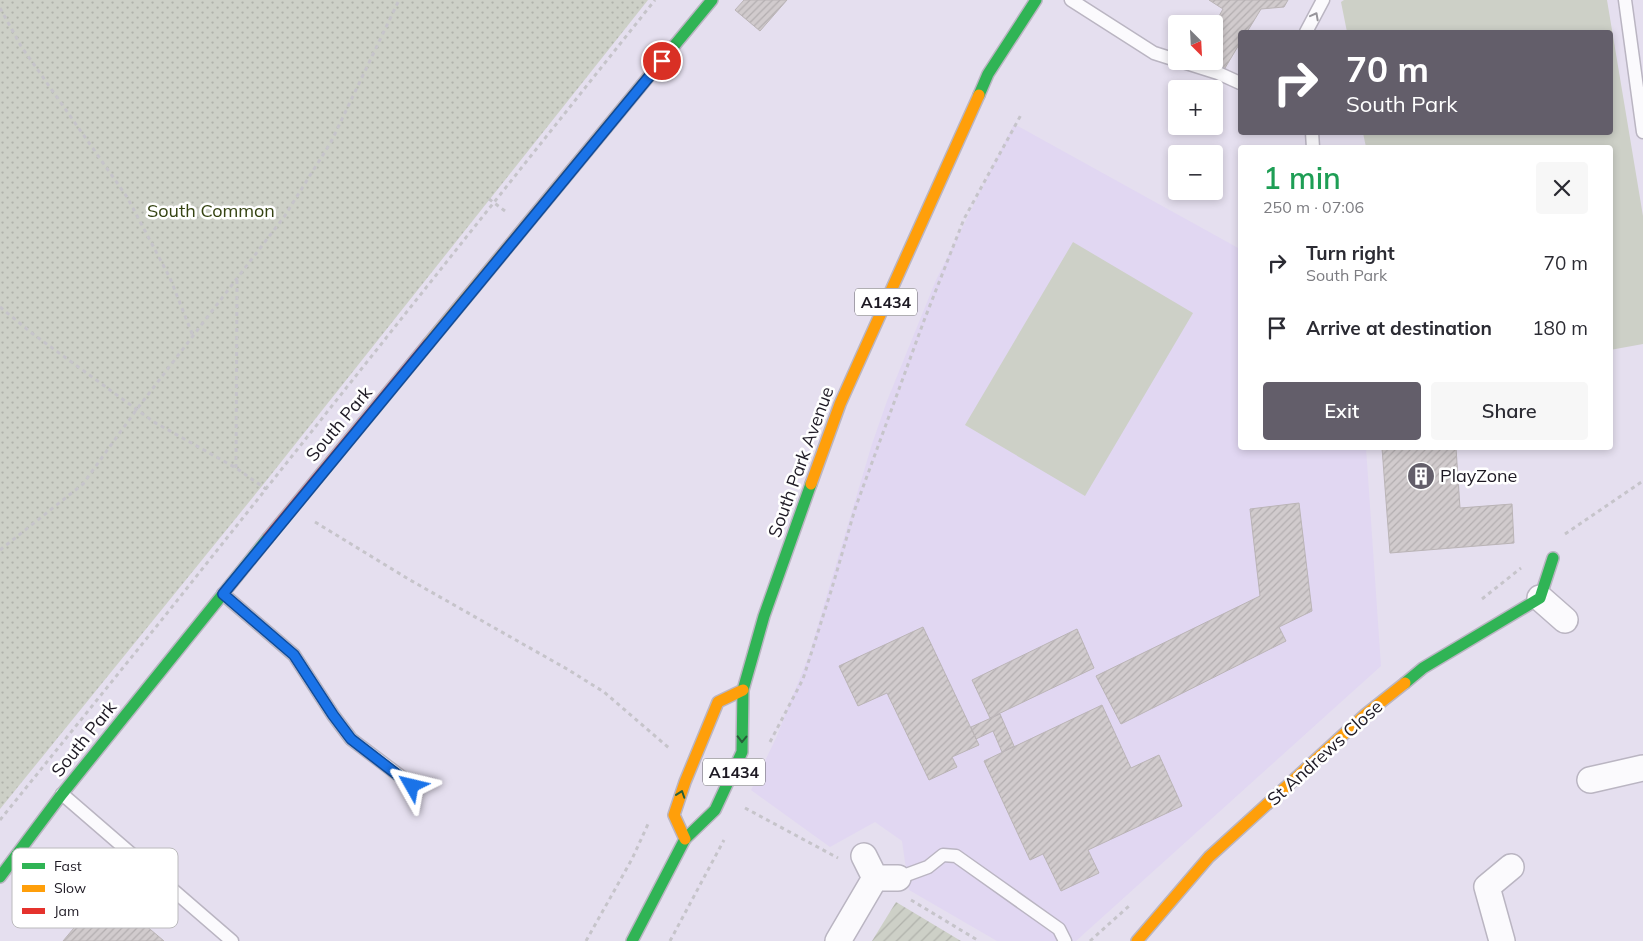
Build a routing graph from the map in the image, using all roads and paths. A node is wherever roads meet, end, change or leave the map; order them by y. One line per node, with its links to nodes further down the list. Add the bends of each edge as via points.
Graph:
1 (399, 0): 15 (path, via 331,142 284,217)
2 (655, 0): 20 (path)
3 (712, 0): 24 (street, South Park)
4 (1036, 0): 27 (street, South Park Avenue / A1434, via 988,74 840,404 764,616)
5 (1071, 0): 10 (lane, via 1154,53)
6 (1324, 0): 9 (lane, one-way to 6)
7 (1625, 0): 14 (lane)
8 (0, 8): 17 (path, via 21,46 127,197 170,278)
9 (1307, 30)
10 (1168, 57)
11 (1208, 70): 12 (lane)
12 (1238, 82)
13 (1022, 113): 28 (path, via 964,219 855,509 803,679)
14 (1643, 132)
15 (236, 278): 17 (path); 19 (path)
16 (0, 307): 18 (path)
17 (193, 336): 18 (path)
18 (136, 410): 19 (path); 22 (path, via 83,484)
19 (236, 468): 20 (path)
20 (265, 488): 35 (path)
21 (307, 517): 29 (path, via 604,692 670,748)
22 (0, 550)
23 (1553, 558): 25 (street)
24 (223, 594): 32 (lane, via 294,655 351,739); 33 (street, South Park)
25 (1540, 598): 26 (street); 52 (street, St Andrews Close, via 1423,668 1366,714 1209,857)
26 (1565, 620)
27 (743, 690): 36 (street, South Park Avenue / A1434, one-way to 36, via 742,752 715,810); 36 (street, one-way to 27, via 674,815 685,782 718,702)
28 (768, 746)
29 (674, 755)
30 (1643, 768): 31 (street)
31 (1590, 780)
32 (412, 786)
33 (62, 794): 38 (street, South Park); 39 (lane)
34 (651, 816): 47 (path, via 632,859)
35 (0, 820)
36 (685, 839): 48 (street, South Park Avenue / A1434)
37 (725, 839): 49 (path)
38 (22, 848)
39 (124, 848)
40 (864, 856): 44 (street)
41 (12, 861): 43 (street, South Park)
42 (1511, 867): 53 (street, via 1488,887)
43 (0, 877)
44 (886, 878): 50 (street); 51 (lane, via 928,867 943,855 956,856 1059,929)
45 (178, 894): 46 (lane)
46 (232, 941)
47 (586, 941)
48 (632, 941)
49 (670, 941)
50 (838, 941)
51 (1065, 941)
52 (1137, 941)
53 (1502, 941)

